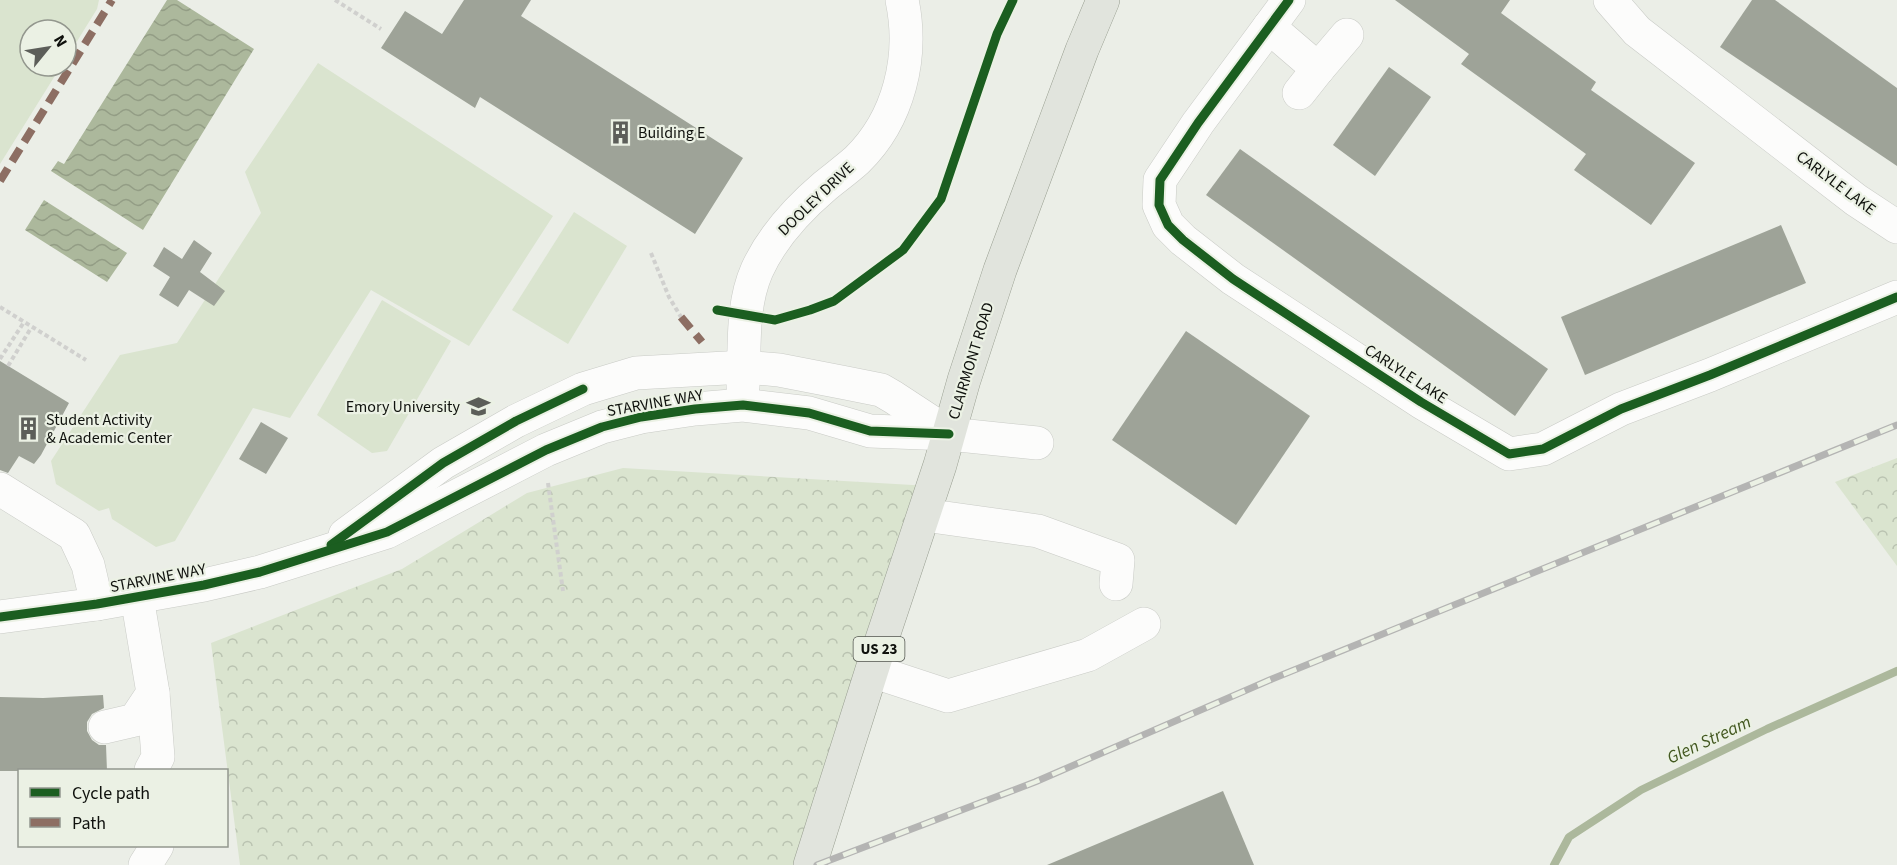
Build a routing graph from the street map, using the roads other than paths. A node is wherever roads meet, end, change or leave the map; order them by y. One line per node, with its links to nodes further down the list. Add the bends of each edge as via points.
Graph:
1 (902, 0): 9 (street, DOOLEY DRIVE, via 906,54 896,98 885,124 856,160 799,211 769,247 749,290)
2 (1102, 0): 11 (main road, CLAIRMONT ROAD / US 23, via 1000,270)
3 (1289, 0): 5 (street, CARLYLE LAKE)
4 (1610, 0): 7 (street, CARLYLE LAKE, via 1637,31 1856,200)
5 (1269, 27): 6 (street, via 1308,81); 8 (street, CARLYLE LAKE, via 1160,180 1159,205 1168,225 1233,279 1421,402 1509,454 1543,449 1621,409)
6 (1347, 35)
7 (1897, 227)
8 (1897, 297)
9 (744, 367): 10 (street, DOOLEY DRIVE); 11 (street, STARVINE WAY, via 881,390); 15 (street, STARVINE WAY, via 636,373 583,388 443,464)
10 (743, 405): 11 (street, STARVINE WAY, via 809,413 870,431); 15 (street, STARVINE WAY, via 640,417 602,427 546,450 387,532)
11 (949, 434): 12 (street); 14 (main road, CLAIRMONT ROAD / US 23)
12 (1037, 443)
13 (0, 489): 18 (street, via 74,535 88,565)
14 (924, 515): 16 (street, via 1012,539 1038,531 1118,560); 21 (main road, CLAIRMONT ROAD / US 23)
15 (319, 554): 17 (street, STARVINE WAY, via 260,572)
16 (1116, 584)
17 (137, 597): 18 (street, STARVINE WAY); 22 (street)
18 (98, 604): 19 (street, STARVINE WAY)
19 (0, 617)
20 (1144, 624): 21 (street, via 1088,655 985,673 948,696)
21 (872, 671): 27 (main road, CLAIRMONT ROAD / US 23)
22 (153, 693): 23 (street, via 135,720); 24 (street)
23 (105, 727)
24 (156, 766)
25 (156, 847): 26 (street)
26 (144, 865)
27 (810, 865)

